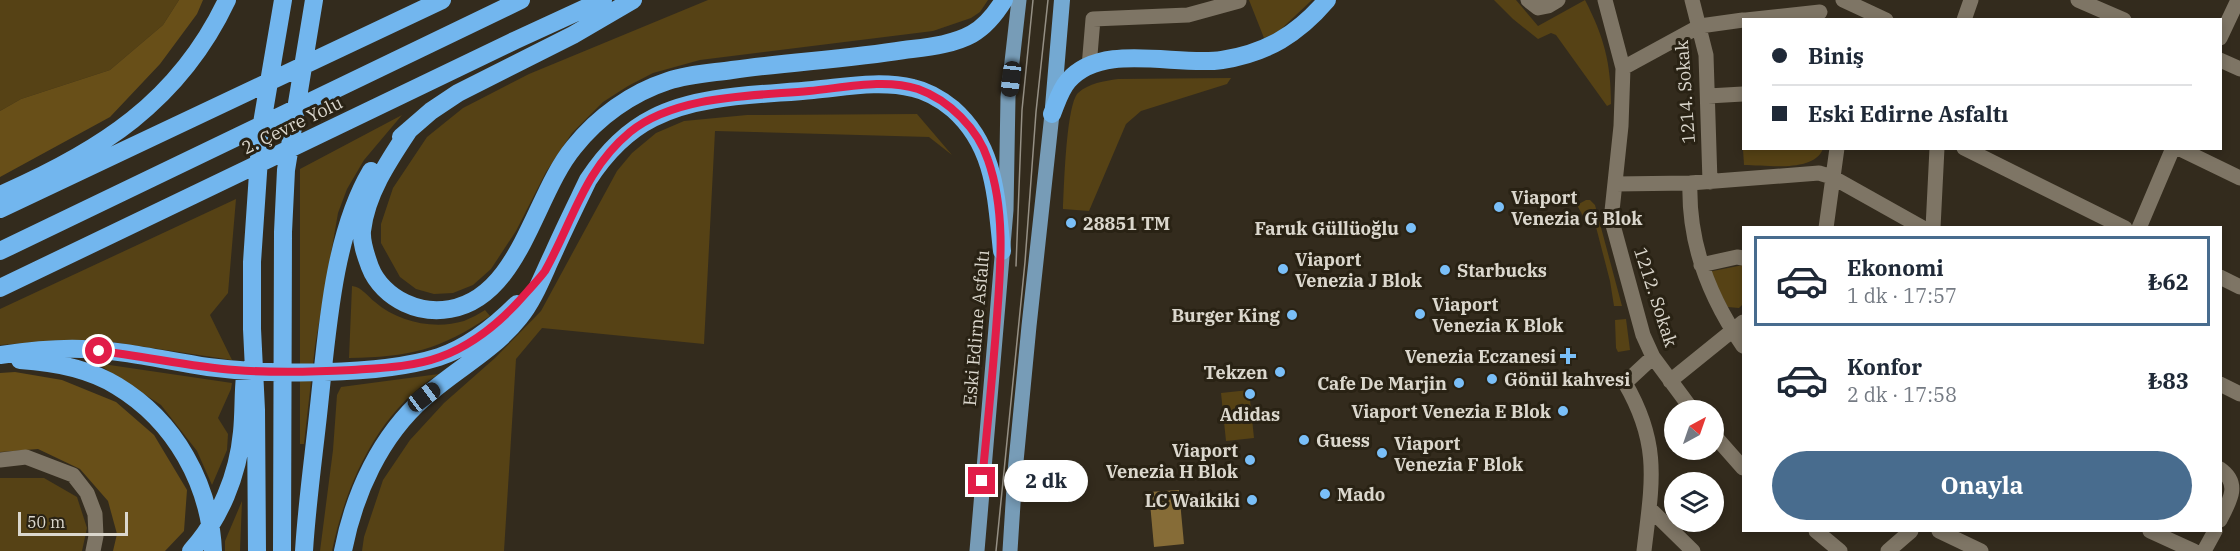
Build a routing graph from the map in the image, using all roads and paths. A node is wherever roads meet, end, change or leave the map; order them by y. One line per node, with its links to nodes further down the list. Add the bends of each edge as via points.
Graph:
1 (227, 0): 47 (highway, via 176,78 133,122 71,162)
2 (283, 0): 63 (highway, via 261,129 252,262)
3 (314, 0): 86 (highway, via 286,170)
4 (442, 0): 48 (highway)
5 (521, 0): 54 (highway, 2. Çevre Yolu)
6 (603, 0): 61 (highway, 2. Çevre Yolu)
7 (633, 0): 36 (highway, via 458,93)
8 (1004, 0): 36 (highway, via 986,23 953,41 889,53 696,75 639,92 594,125 573,148 502,276 482,297 460,307 436,311 415,308 399,300 384,289 364,253 362,232 367,209 376,185)
9 (1019, 0): 55 (main road, Eski Edirne Asfaltı, via 1008,98)
10 (1062, 0): 35 (highway)
11 (1327, 0): 30 (highway, via 1287,37 1253,52 1211,61 1122,58)
12 (1528, 0): 13 (street, via 1538,8)
13 (1558, 0)
14 (1605, 0): 31 (street, 1212. Sokak)
15 (1692, 0): 27 (street, 1214. Sokak)
16 (1843, 0): 23 (street)
17 (1971, 0): 24 (street)
18 (2078, 0): 25 (street)
19 (2238, 0): 28 (street)
20 (1239, 1): 30 (street, via 1188,15 1093,19)
21 (1820, 10): 22 (street)
22 (1760, 18)
23 (1882, 18)
24 (1965, 18)
25 (2119, 18)
26 (1742, 20): 27 (street)
27 (1700, 26): 31 (street); 34 (street, 1214. Sokak)
28 (2222, 34)
29 (2222, 61): 32 (street)
30 (1089, 67): 35 (highway, via 1069,80)
31 (1623, 68): 46 (street, 1212. Sokak)
32 (2240, 69)
33 (1742, 94): 34 (street)
34 (1708, 96): 44 (street, 1214. Sokak)
35 (1052, 114): 90 (main road)
36 (409, 130): 87 (highway, via 377,162 347,225 325,351)
37 (1838, 150): 42 (street)
38 (1937, 150): 51 (street)
39 (1968, 150): 52 (street)
40 (2172, 150): 53 (street)
41 (2182, 150): 43 (street)
42 (1833, 177): 44 (street, via 1819,173); 49 (street); 50 (street)
43 (2240, 178)
44 (1710, 182): 45 (street)
45 (1690, 183): 46 (street); 57 (street, via 1692,229)
46 (1615, 184): 66 (street, 1212. Sokak, via 1613,225)
47 (0, 195)
48 (0, 209)
49 (1826, 226)
50 (1919, 226)
51 (1933, 226)
52 (2121, 226)
53 (2140, 226)
54 (0, 250)
55 (1002, 251): 58 (highway, via 989,162 973,132 951,108 931,95 915,88 872,84 724,99 685,106 653,118 634,129 598,164); 89 (main road, Eski Edirne Asfaltı)
56 (1742, 258): 57 (street)
57 (1701, 265): 62 (street, via 1711,292)
58 (544, 273): 65 (highway, via 489,330 441,357 416,363 289,372 235,370 83,349); 88 (highway, via 512,326 496,343 424,397 382,448 357,497)
59 (2222, 278): 60 (street)
60 (2240, 287)
61 (0, 288)
62 (1738, 327): 64 (street); 67 (street)
63 (252, 329): 83 (highway, via 236,467 219,509); 85 (highway)
64 (1742, 342)
65 (0, 357): 84 (highway, via 60,364 90,373 138,400 175,439 193,469 205,498)
66 (1653, 357): 67 (street, 1212. Sokak); 75 (street, via 1625,383 1644,419 1650,445)
67 (1670, 381): 70 (street, 1212. Sokak)
68 (2222, 385): 69 (street)
69 (2240, 394)
70 (1685, 400)
71 (1724, 447): 73 (street)
72 (0, 460): 82 (street, via 26,457 73,475 87,493 95,514)
73 (1742, 467)
74 (2222, 470): 76 (street, via 2236,480 2236,489)
75 (1649, 508): 91 (street); 92 (street)
76 (2222, 516)
77 (1817, 532): 93 (street)
78 (1910, 532): 94 (street)
79 (1941, 532): 95 (street)
80 (2152, 532): 96 (street)
81 (2214, 532): 97 (street)
82 (93, 551)
83 (191, 551)
84 (213, 551)
85 (256, 551)
86 (282, 551)
87 (304, 551)
88 (343, 551)
89 (977, 551)
90 (1010, 551)
91 (1644, 551)
92 (1693, 551)
93 (1840, 551)
94 (1888, 551)
95 (1982, 551)
96 (2194, 551)
97 (2204, 551)

